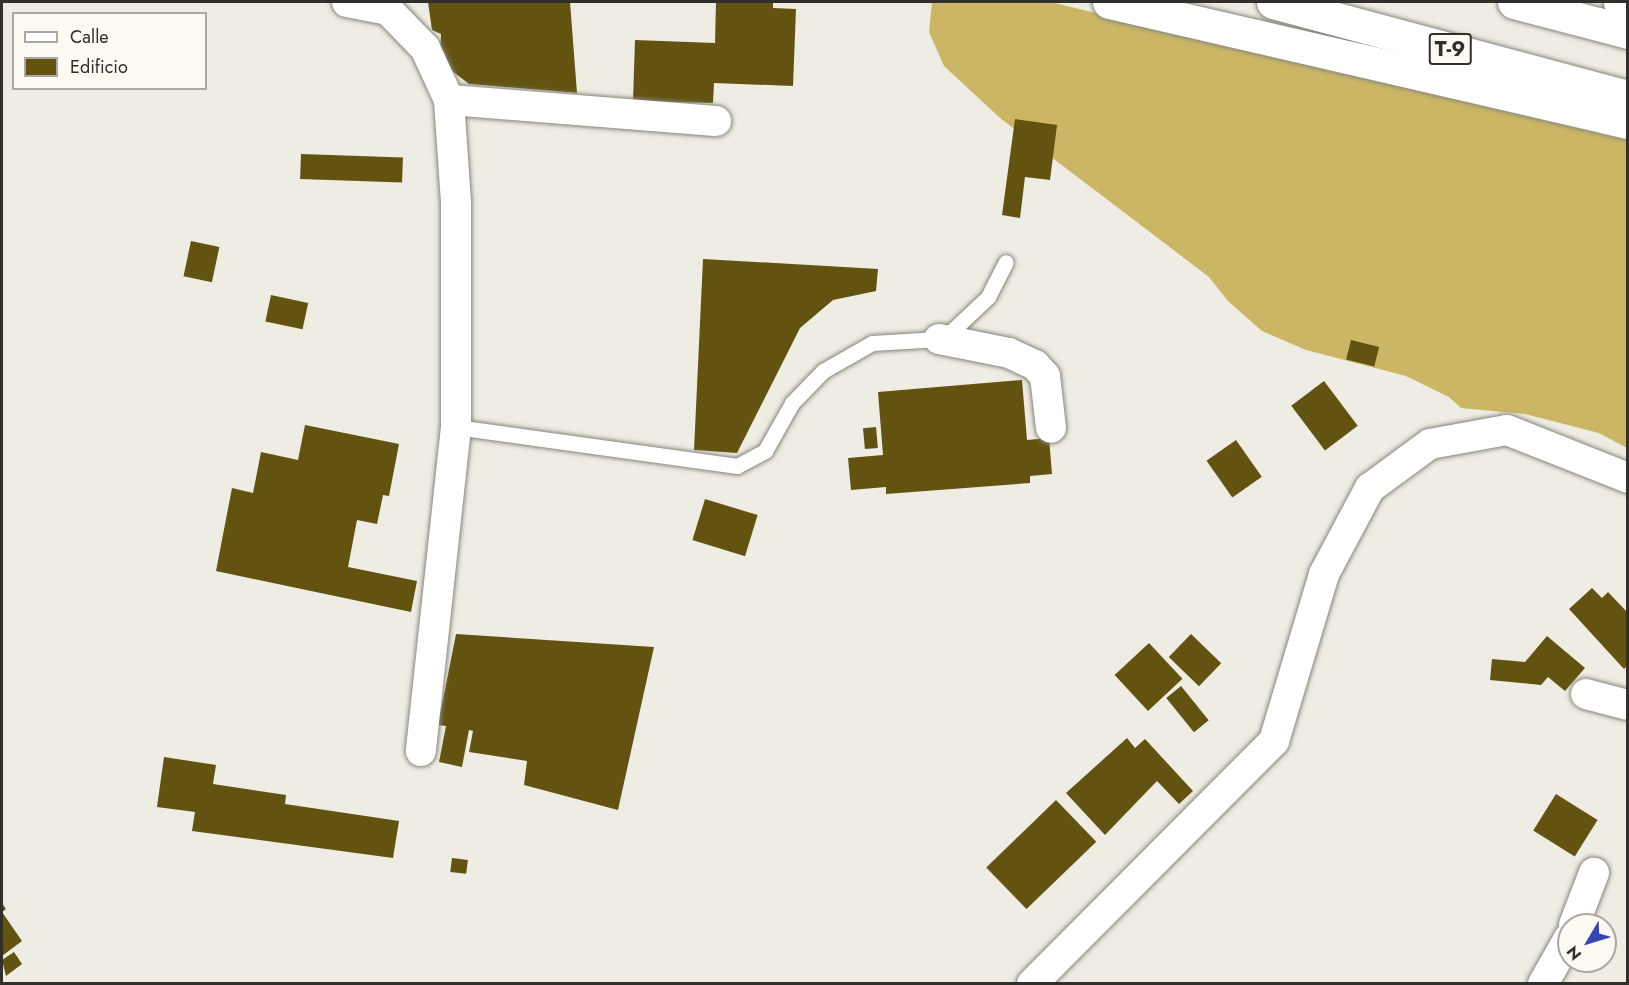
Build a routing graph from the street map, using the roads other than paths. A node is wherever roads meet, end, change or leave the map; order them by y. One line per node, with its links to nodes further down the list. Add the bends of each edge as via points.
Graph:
1 (347, 2): 9 (street, via 388,10 425,48)
2 (1109, 2): 11 (highway)
3 (1273, 2): 8 (highway, T-9)
4 (1514, 2): 7 (highway)
5 (1620, 2): 6 (highway)
6 (1628, 4)
7 (1628, 32)
8 (1628, 97)
9 (449, 100): 10 (street); 14 (street, via 456,202)
10 (716, 121)
11 (1628, 122)
12 (1006, 262): 13 (lane, via 999,280 976,312)
13 (939, 339): 14 (lane, via 872,344 838,360 792,403 765,451 737,466); 15 (street, via 1009,353 1035,364 1045,376)
14 (456, 427): 19 (street)
15 (1051, 428)
16 (1628, 478): 23 (street, via 1507,430 1430,444 1370,488 1324,574 1274,741)
17 (1586, 694): 18 (street)
18 (1628, 705)
19 (421, 751)
20 (1594, 873): 21 (street)
21 (1579, 913)
22 (1557, 959): 24 (street)
23 (1032, 984)
24 (1543, 984)

